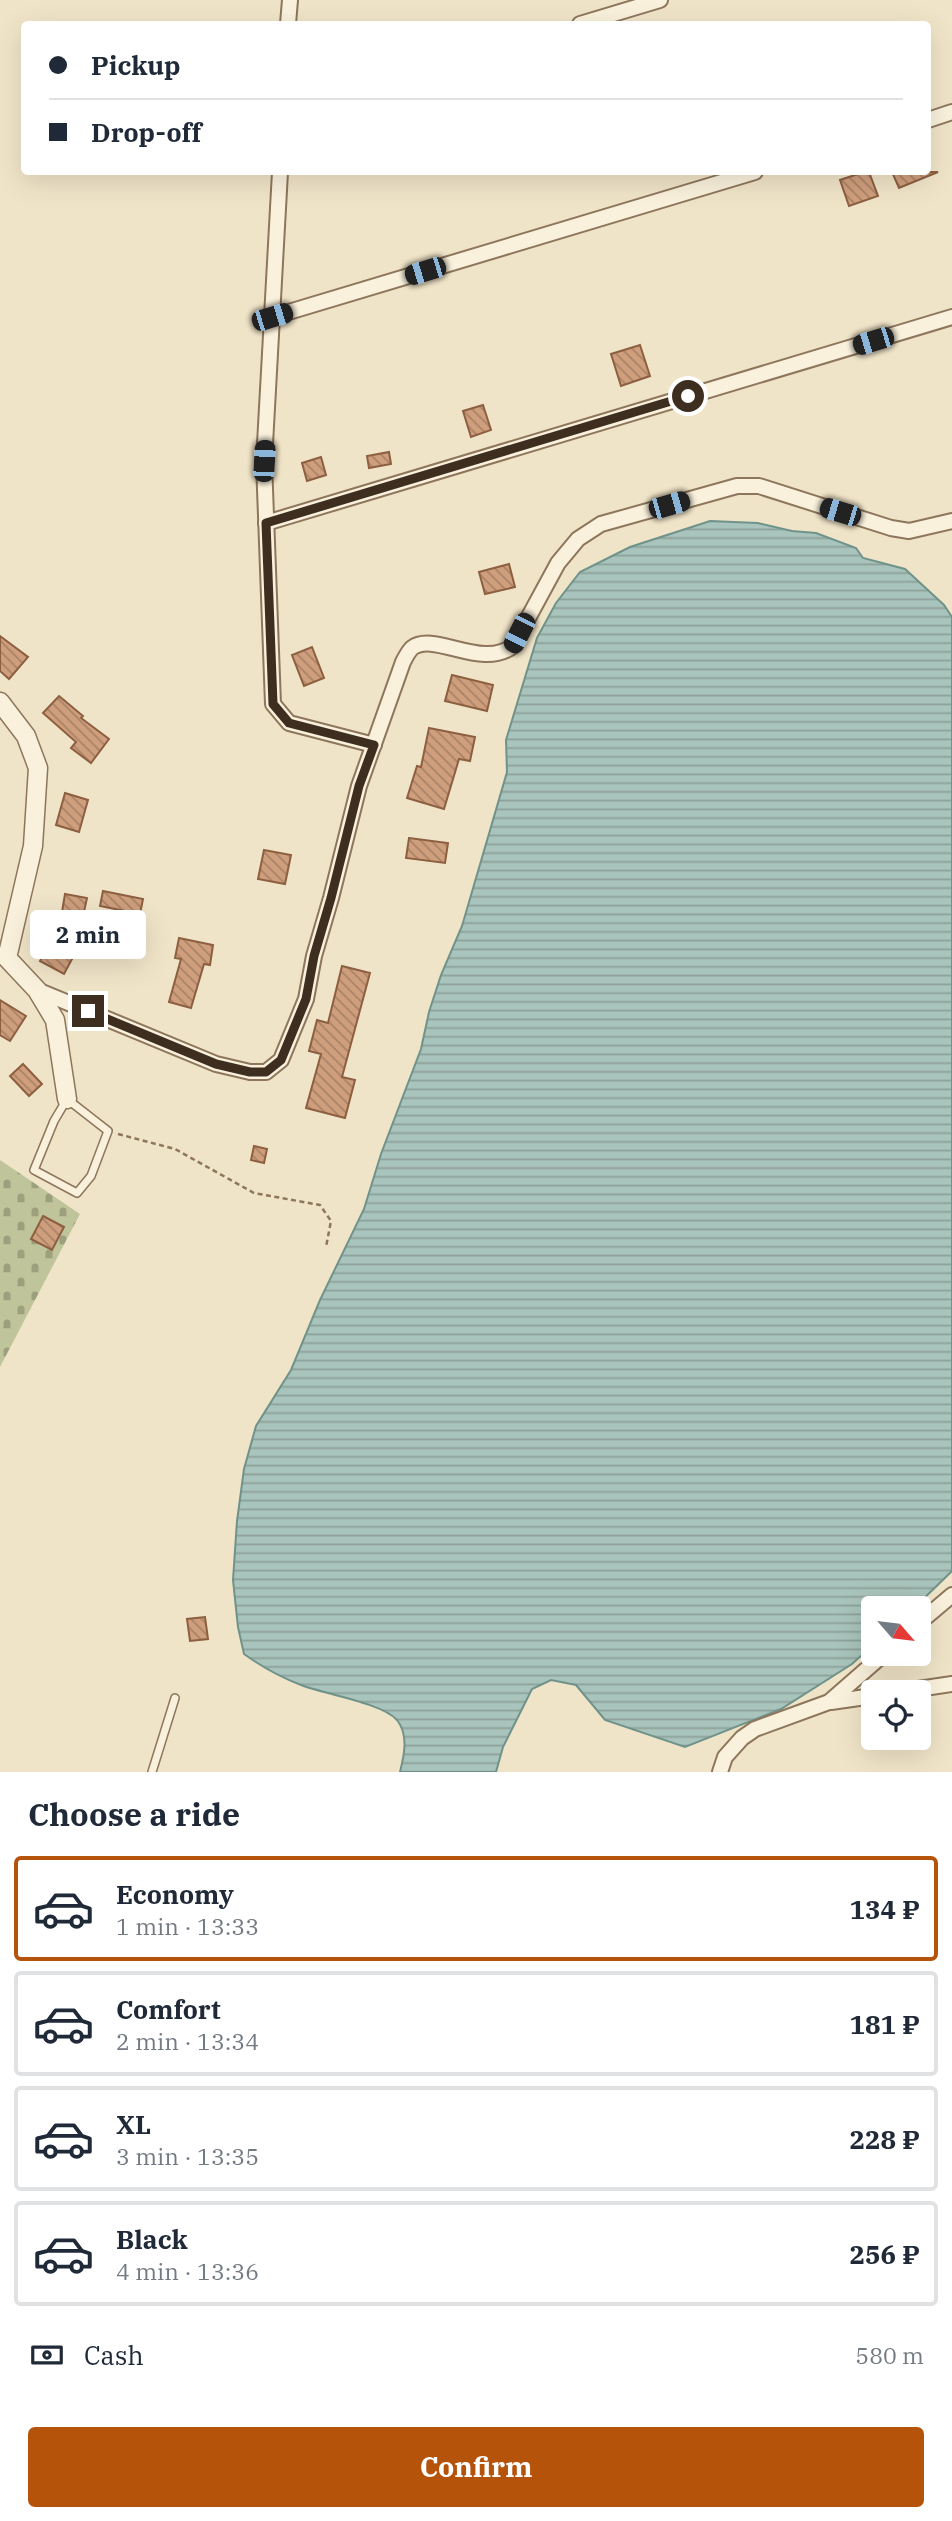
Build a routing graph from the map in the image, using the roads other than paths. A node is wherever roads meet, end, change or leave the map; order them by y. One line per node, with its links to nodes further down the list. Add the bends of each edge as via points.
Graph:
1 (290, 0): 3 (street)
2 (660, 0): 4 (street)
3 (288, 21)
4 (590, 21)
5 (952, 112): 6 (street)
6 (931, 119)
7 (280, 175): 9 (street)
8 (745, 175): 9 (street)
9 (272, 317): 12 (street, via 264,461)
10 (952, 317): 12 (street)
11 (952, 521): 14 (street, via 909,531 759,486 737,486 601,524 578,540 558,563 513,646 504,653 424,644 413,647 403,662)
12 (266, 523): 14 (street, via 273,704 289,723)
13 (0, 702): 15 (street, via 26,736 38,768 33,846 7,958)
14 (374, 745): 15 (street, via 359,786 306,999 281,1060 266,1072 216,1064)
15 (37, 990): 16 (street, via 55,1020)
16 (68, 1099): 16 (lane, via 108,1131 91,1176 77,1194 34,1170)
17 (952, 1595): 18 (street)
18 (931, 1613)
19 (870, 1666): 24 (street)
20 (952, 1685): 21 (street)
21 (931, 1688)
22 (175, 1698): 25 (lane)
23 (861, 1698): 24 (street)
24 (829, 1702): 26 (street, via 755,1729 733,1746)
25 (152, 1772)
26 (720, 1772)

